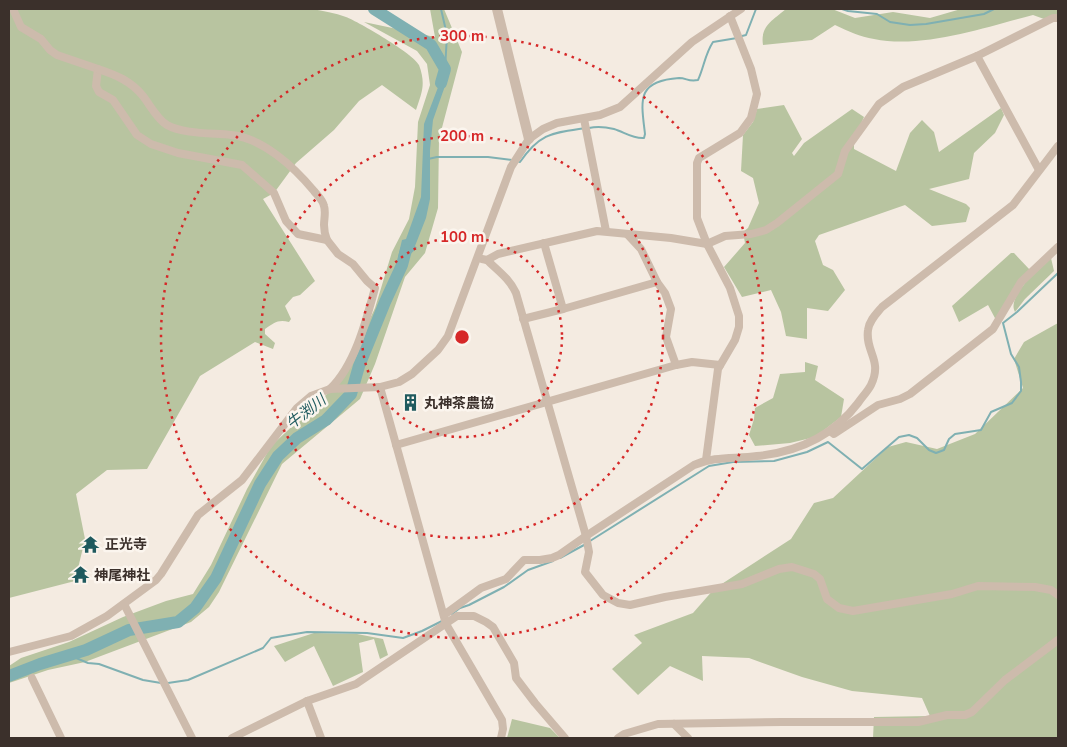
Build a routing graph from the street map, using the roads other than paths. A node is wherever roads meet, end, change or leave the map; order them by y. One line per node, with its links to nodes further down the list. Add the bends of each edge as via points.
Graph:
1 (13, 9): 7 (street, via 21,27 41,39 56,56)
2 (497, 9): 9 (street)
3 (740, 9): 4 (street)
4 (730, 16): 8 (street, via 692,42 620,108); 16 (street, via 751,69 757,94 751,118 740,133 697,162 697,218)
5 (1058, 18): 6 (street)
6 (977, 56): 11 (street); 16 (street, via 903,87 879,104 845,151 838,174 777,223 766,230 725,236)
7 (98, 69): 14 (street, via 131,84 167,125 182,130 237,136 256,143 288,163 321,200); 14 (street, via 96,86 99,92 113,100 137,135 178,153 242,165 274,193 286,220 298,234)
8 (584, 119): 9 (street, via 558,123); 12 (street)
9 (529, 139): 18 (street, via 511,166)
10 (1058, 146): 11 (street)
11 (1039, 170): 28 (street, via 1013,205 882,307 868,329 876,370 871,386)
12 (606, 231): 13 (street); 15 (street)
13 (628, 235): 16 (street); 20 (street, via 641,249)
14 (327, 240): 26 (street, via 375,288 350,362)
15 (544, 244): 19 (street, via 498,254); 21 (street)
16 (707, 244): 23 (street, via 730,288 739,316 735,340)
17 (1058, 247): 28 (street, via 1021,282 993,329 910,394 878,405 834,434)
18 (478, 259): 19 (street); 25 (street, via 448,336 438,350 412,374 399,382)
19 (487, 260): 22 (street, via 512,284)
20 (657, 282): 21 (street); 24 (street, via 671,309 666,337)
21 (563, 310): 22 (street)
22 (523, 319): 27 (street)
23 (720, 365): 24 (street, via 692,362); 30 (street)
24 (676, 366): 27 (street)
25 (380, 387): 26 (street); 29 (street)
26 (330, 389): 33 (street, via 311,396 297,408 242,480 198,515 161,574)
27 (548, 403): 29 (street); 31 (street)
28 (830, 431): 30 (street, via 797,449)
29 (396, 445): 34 (street)
30 (706, 460): 31 (street, via 679,474)
31 (586, 536): 32 (street, via 589,552 584,572 603,595 630,605 742,584 792,567 820,578 827,599 839,608 853,611 952,594 978,586 1035,587); 34 (street, via 552,558 524,560 506,579 481,588)
32 (1058, 595)
33 (124, 604): 37 (street, via 71,636); 42 (street)
34 (444, 615): 35 (street)
35 (446, 624): 39 (street, via 356,684); 45 (street, via 502,720); 46 (street, via 463,615 474,616 493,628 514,663 516,678)
36 (1058, 640): 40 (street, via 965,715 948,715 918,722)
37 (9, 652)
38 (32, 678): 41 (street)
39 (307, 701): 43 (street); 44 (street)
40 (674, 724): 47 (street, via 650,726); 48 (street)
41 (61, 738)
42 (192, 738)
43 (232, 738)
44 (321, 738)
45 (501, 738)
46 (565, 738)
47 (618, 738)
48 (688, 738)

